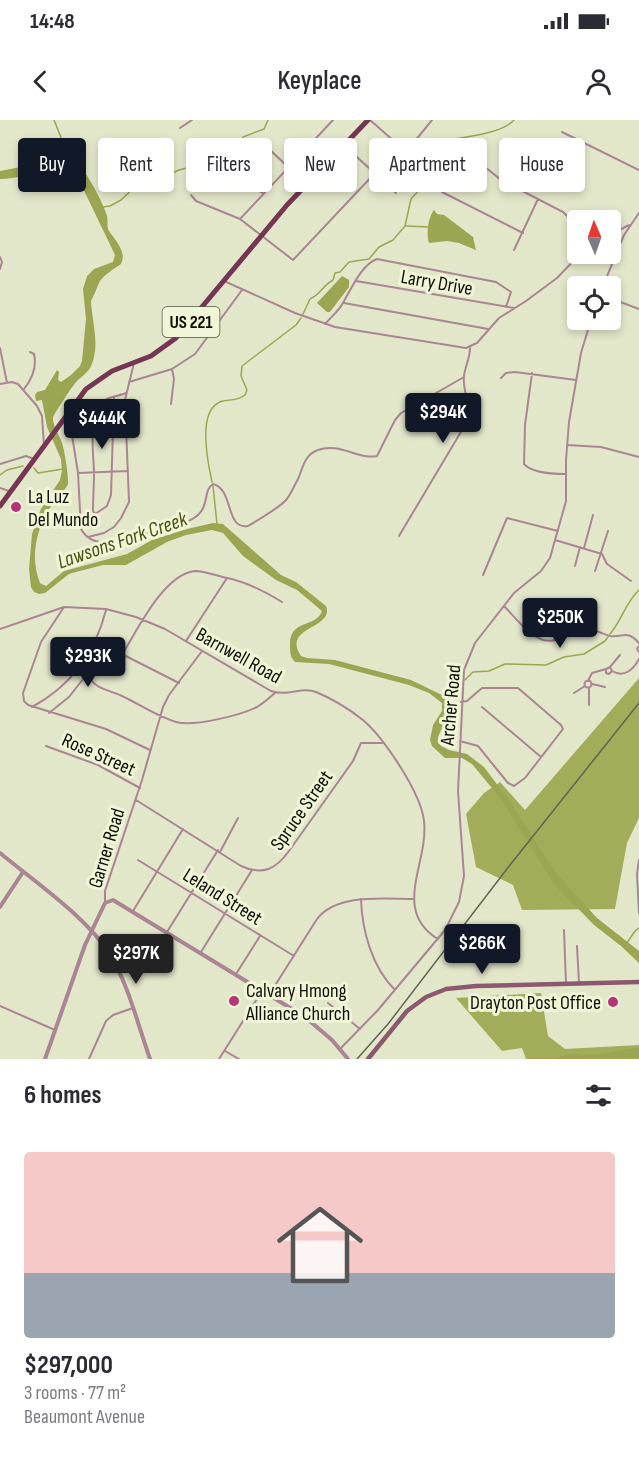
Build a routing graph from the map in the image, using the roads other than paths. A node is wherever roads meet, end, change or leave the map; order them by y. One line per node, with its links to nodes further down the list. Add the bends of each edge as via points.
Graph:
1 (192, 120): 5 (street)
2 (333, 120): 7 (street)
3 (369, 120): 8 (main road, US 221); 9 (street)
4 (432, 120): 10 (street)
5 (180, 128)
6 (562, 132): 16 (street)
7 (316, 138)
8 (351, 138)
9 (390, 138)
10 (417, 138)
11 (272, 152): 13 (street)
12 (357, 157): 14 (street)
13 (284, 163)
14 (369, 168)
15 (487, 168): 23 (street, via 501,180)
16 (639, 170)
17 (284, 171): 21 (street)
18 (369, 179): 30 (street, via 293,260)
19 (301, 192): 30 (main road, US 221)
20 (443, 192): 29 (street)
21 (263, 193): 26 (street)
22 (191, 195): 26 (street, via 196,201)
23 (538, 199): 25 (street); 29 (street)
24 (639, 213): 27 (street)
25 (567, 216)
26 (240, 219): 30 (street)
27 (631, 224): 28 (street); 35 (street)
28 (621, 229)
29 (523, 233): 31 (street)
30 (261, 235): 36 (main road, US 221)
31 (514, 250)
32 (0, 257): 34 (street)
33 (570, 264): 42 (street)
34 (0, 269)
35 (607, 276)
36 (224, 281): 38 (street); 50 (main road, US 221, via 176,338 157,353)
37 (356, 281): 40 (street); 41 (street, Larry Drive); 41 (street, via 371,262 379,259 500,284 511,292)
38 (242, 290): 44 (street); 51 (street, via 201,348)
39 (621, 302): 43 (street)
40 (344, 303): 44 (street); 45 (street)
41 (506, 307): 42 (street, Larry Drive)
42 (514, 308): 45 (street)
43 (639, 309)
44 (325, 324): 48 (street)
45 (490, 329): 48 (street)
46 (588, 330): 55 (street, Archer Road)
47 (0, 348): 57 (street)
48 (470, 348): 53 (street)
49 (30, 352): 59 (street, via 36,358)
50 (134, 363): 56 (street); 63 (main road, US 221, via 112,370 93,383)
51 (172, 369): 56 (street); 62 (street)
52 (532, 373): 54 (street, via 506,373); 55 (street); 73 (street, via 524,465)
53 (464, 377): 80 (street, via 470,408 466,424); 81 (street, via 401,413 377,456 336,448 313,452 304,461 285,501 248,526 236,524 226,495 219,485 213,484 204,508 184,523 124,541 100,542)
54 (501, 378)
55 (576, 380): 65 (street, Archer Road)
56 (129, 382): 60 (street)
57 (7, 383): 58 (street); 59 (street)
58 (0, 384)
59 (24, 389): 64 (street, via 41,413)
60 (126, 393): 61 (street); 69 (street)
61 (114, 397): 70 (street, via 101,404 95,418); 71 (street)
62 (171, 404)
63 (67, 415): 64 (main road, US 221); 72 (street)
64 (46, 442): 67 (main road, US 221)
65 (567, 446): 66 (street, via 601,447); 73 (street, Archer Road)
66 (639, 457)
67 (35, 459): 68 (street, via 26,456); 75 (main road, US 221)
68 (0, 464)
69 (128, 471): 71 (street); 81 (street, via 130,496 122,518 109,531)
70 (94, 472): 71 (street); 71 (street, via 96,514 109,502); 72 (street)
71 (112, 472)
72 (78, 473): 81 (street, via 80,527)
73 (566, 474): 78 (street, Archer Road, via 566,501)
74 (0, 488): 75 (street)
75 (12, 492): 76 (main road, US 221)
76 (0, 506)
77 (593, 515): 83 (street)
78 (558, 531): 82 (street, Archer Road); 87 (street, via 508,517)
79 (608, 531): 84 (street)
80 (399, 536)
81 (88, 537)
82 (555, 540): 83 (street); 91 (street, Archer Road, via 544,567)
83 (582, 548): 84 (street); 85 (street)
84 (602, 554): 86 (street); 89 (street, via 607,564)
85 (574, 566)
86 (595, 571)
87 (483, 575)
88 (226, 578): 90 (street, via 252,585); 94 (street, via 199,571 180,575); 96 (street)
89 (631, 581)
90 (282, 602)
91 (504, 606): 97 (street, via 525,628 544,640 589,629 613,636 626,634); 113 (street, Archer Road, via 469,653)
92 (64, 607): 93 (street, Barnwell Road); 95 (street, Barnwell Road); 115 (street, via 41,642 25,688 24,701)
93 (106, 609): 94 (street, Barnwell Road); 115 (street, via 94,645 78,670 57,691)
94 (144, 620): 96 (street, Barnwell Road); 100 (street)
95 (0, 630)
96 (186, 641): 98 (street, Barnwell Road)
97 (639, 644): 99 (street)
98 (202, 651): 107 (street, Garner Road); 111 (street, Barnwell Road)
99 (639, 652)
100 (123, 653): 105 (street, via 108,648); 107 (street)
101 (620, 655): 104 (street)
102 (639, 660): 104 (street, via 628,672 616,674)
103 (606, 669): 104 (street); 104 (street, via 606,673); 106 (street, via 592,673)
104 (611, 669)
105 (89, 674): 117 (street); 118 (street, via 97,686)
106 (588, 681): 108 (street); 109 (street)
107 (179, 683): 118 (street, Garner Road)
108 (592, 684): 109 (street); 110 (street)
109 (587, 687): 112 (street); 114 (street)
110 (605, 687)
111 (276, 693): 118 (street, via 257,707 194,723); 120 (street, Barnwell Road, via 309,690 329,698 362,720)
112 (574, 693)
113 (461, 702): 119 (street, Archer Road); 123 (street, via 485,687 520,689 563,727)
114 (589, 705)
115 (32, 707): 117 (street)
116 (482, 707): 123 (street)
117 (49, 713): 122 (street, via 106,729)
118 (160, 715): 122 (street, Garner Road)
119 (460, 741): 123 (street, via 478,746 512,786 522,781); 148 (street, Archer Road, via 458,807 464,880 456,909)
120 (382, 743): 132 (street, Spruce Street, via 361,743 353,761 279,865); 138 (street, Barnwell Road, via 413,787 423,810 424,842)
121 (46, 746): 124 (street, Rose Street, via 98,765)
122 (150, 750): 124 (street, Garner Road)
123 (541, 757)
124 (140, 788): 125 (street, Garner Road)
125 (136, 800): 127 (street); 139 (street, Garner Road, via 105,891)
126 (238, 818): 128 (street)
127 (183, 829): 128 (street); 133 (street)
128 (219, 851): 132 (street); 136 (street)
129 (0, 853): 134 (street)
130 (138, 860): 133 (street, Leland Street)
131 (639, 860): 135 (street)
132 (252, 870): 143 (street)
133 (157, 871): 136 (street, Leland Street); 141 (street)
134 (23, 872): 140 (street); 144 (street)
135 (638, 889): 142 (street)
136 (191, 892): 143 (street, Leland Street); 146 (street)
137 (361, 899): 138 (street); 151 (street, via 324,912); 156 (street, via 375,963)
138 (413, 899): 148 (street, via 420,923)
139 (105, 903): 141 (street, via 116,901); 144 (street, Garner Road)
140 (0, 907)
141 (133, 910): 146 (street)
142 (639, 913)
143 (226, 914): 147 (street, Leland Street); 150 (street)
144 (91, 930): 161 (street, via 114,962); 163 (street, Garner Road)
145 (564, 930): 155 (street)
146 (167, 932): 150 (street)
147 (260, 936): 151 (street, Leland Street); 152 (street)
148 (438, 939): 156 (street, Archer Road)
149 (577, 946): 154 (street)
150 (201, 952): 152 (street)
151 (294, 956): 158 (street)
152 (236, 974): 157 (street)
153 (637, 982): 154 (main road)
154 (579, 983): 155 (main road)
155 (566, 984): 166 (main road, via 456,987 430,995 407,1011)
156 (395, 990): 162 (street, Archer Road)
157 (262, 991): 158 (street); 164 (street)
158 (269, 995): 165 (street, via 311,1021)
159 (328, 1003): 162 (street)
160 (0, 1006): 163 (street)
161 (133, 1008): 168 (street, via 106,1021); 169 (street)
162 (360, 1029): 165 (street, Archer Road)
163 (55, 1030): 167 (street, Garner Road)
164 (225, 1050): 170 (street); 171 (street)
165 (341, 1051): 172 (street)
166 (371, 1058)
167 (45, 1059)
168 (88, 1059)
169 (150, 1059)
170 (219, 1059)
171 (239, 1059)
172 (348, 1059)

